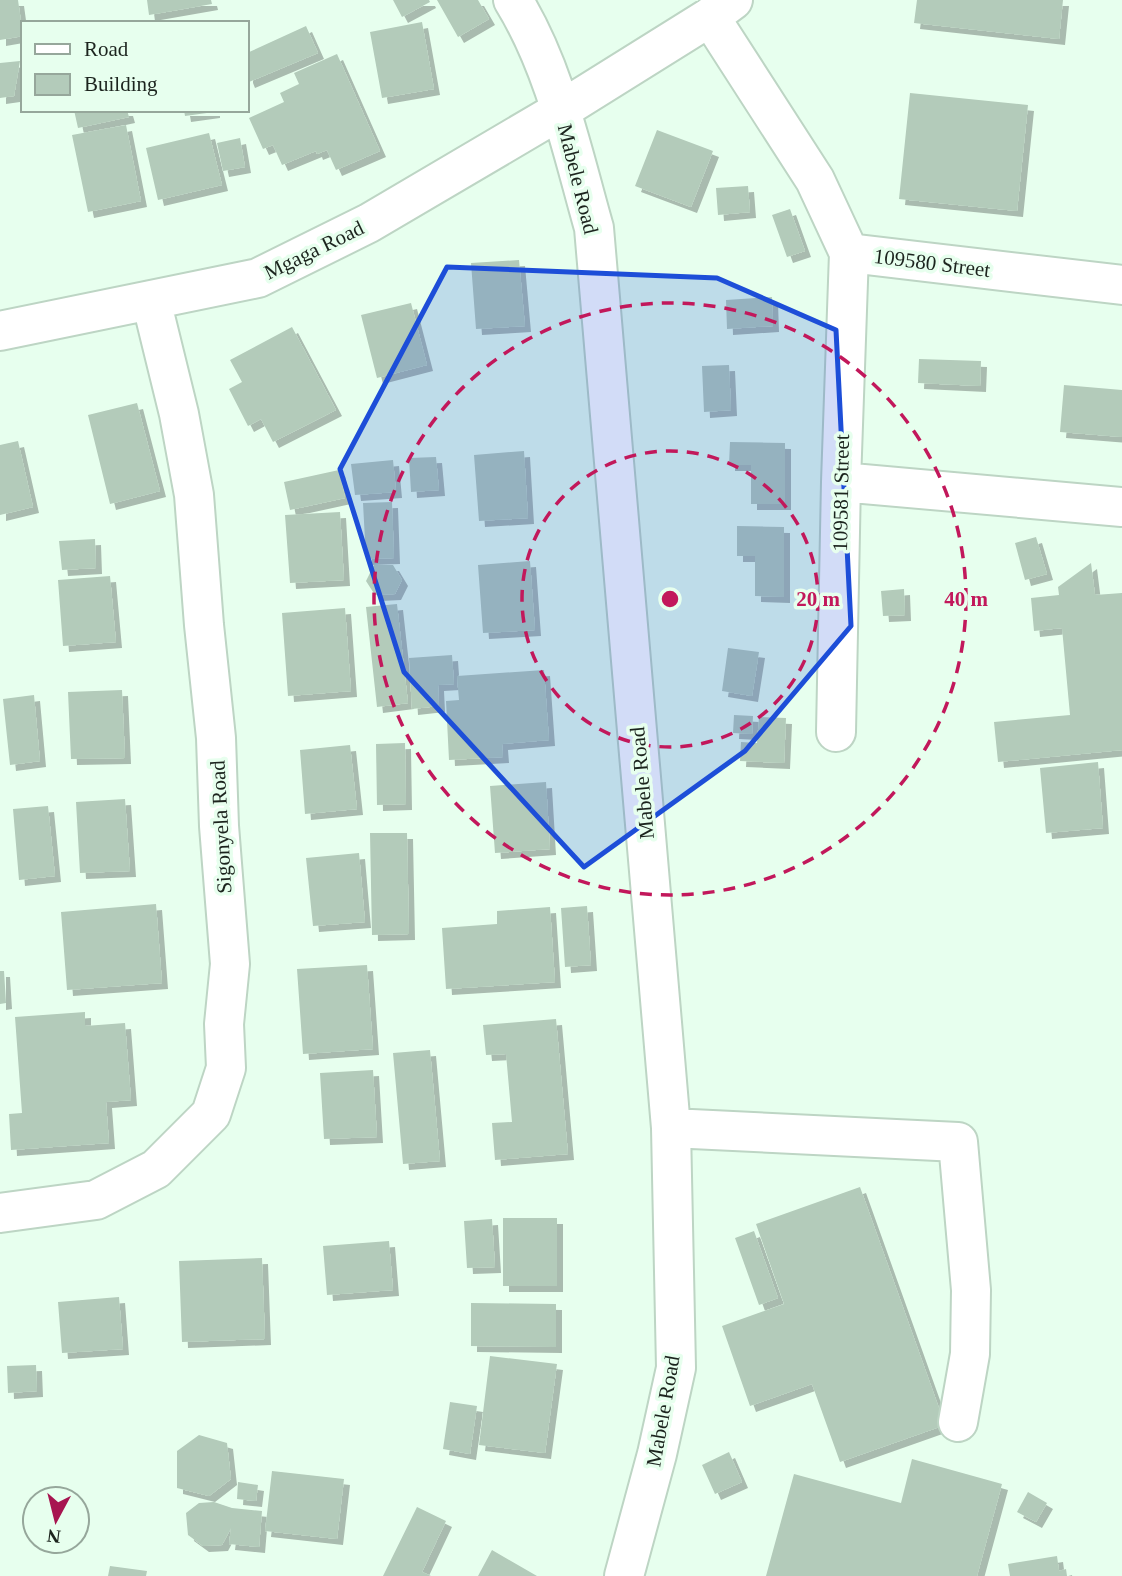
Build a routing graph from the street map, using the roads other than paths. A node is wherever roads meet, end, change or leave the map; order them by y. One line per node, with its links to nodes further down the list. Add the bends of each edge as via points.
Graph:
1 (513, 0): 3 (street, Mabele Road, via 530,28)
2 (721, 8): 3 (street, 109580 Street); 4 (street, 109580 Street, via 815,180)
3 (561, 110): 6 (street, Mgaga Road, via 369,223 258,278); 11 (street, Mabele Road, via 594,228)
4 (849, 253): 5 (street, 109580 Street); 8 (street, 109581 Street)
5 (1122, 285)
6 (151, 300): 7 (street, Mgaga Road); 12 (street, Sigonyela Road, via 194,495 216,737 229,964 226,1068 211,1114 156,1169 96,1200)
7 (0, 331)
8 (841, 482): 9 (street); 10 (street, 109581 Street)
9 (1122, 507)
10 (836, 732)
11 (671, 1128): 13 (street, via 958,1142 971,1290 970,1354); 14 (street, Mabele Road, via 676,1368)
12 (0, 1213)
13 (958, 1422)
14 (624, 1576)

